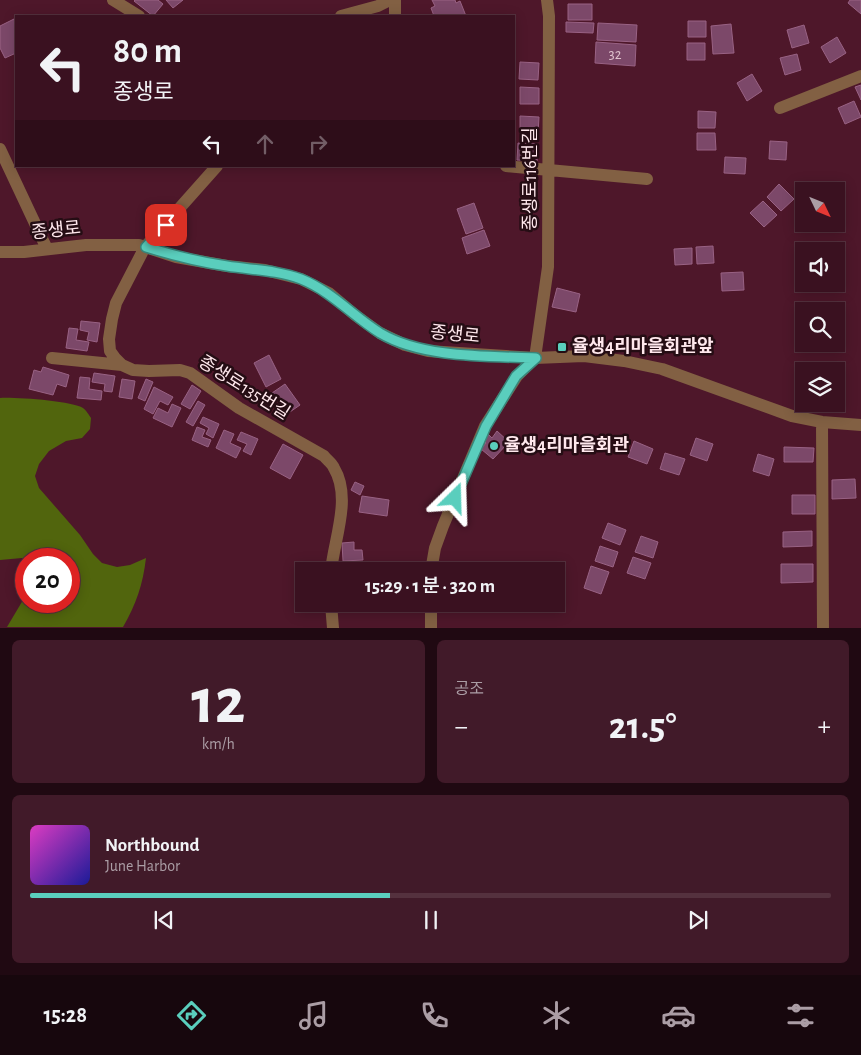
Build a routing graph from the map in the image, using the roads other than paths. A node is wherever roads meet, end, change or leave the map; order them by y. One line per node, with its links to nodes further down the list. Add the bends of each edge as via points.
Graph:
1 (113, 0): 5 (street)
2 (390, 0): 6 (street)
3 (394, 0): 7 (street)
4 (547, 0): 13 (street, 종생로116번길)
5 (137, 15)
6 (345, 15)
7 (396, 15)
8 (861, 76): 9 (street)
9 (780, 108)
10 (0, 149): 16 (street)
11 (215, 167): 15 (street)
12 (515, 167): 13 (street)
13 (548, 169): 14 (street); 19 (street, 종생로116번길, via 548,266)
14 (647, 179)
15 (146, 247): 16 (street, 종생로, via 86,245); 19 (street, 종생로, via 176,256 301,279 329,293 380,333 405,345 428,351); 20 (street, via 116,303 112,319 108,339 110,351)
16 (47, 249): 17 (street, 종생로)
17 (0, 252)
18 (52, 358): 20 (street, 종생로135번길)
19 (536, 358): 21 (street, 종생로, via 584,356 662,369 783,413); 24 (street, via 516,376 486,426 443,526)
20 (122, 365): 23 (street, 종생로135번길, via 149,372 180,370 190,373 239,408 324,456 334,467 342,493)
21 (822, 422): 22 (street, 종생로); 29 (street)
22 (861, 424)
23 (332, 562)
24 (433, 562)
25 (332, 612): 27 (street)
26 (431, 612): 28 (street)
27 (333, 628)
28 (431, 628)
29 (823, 628)

